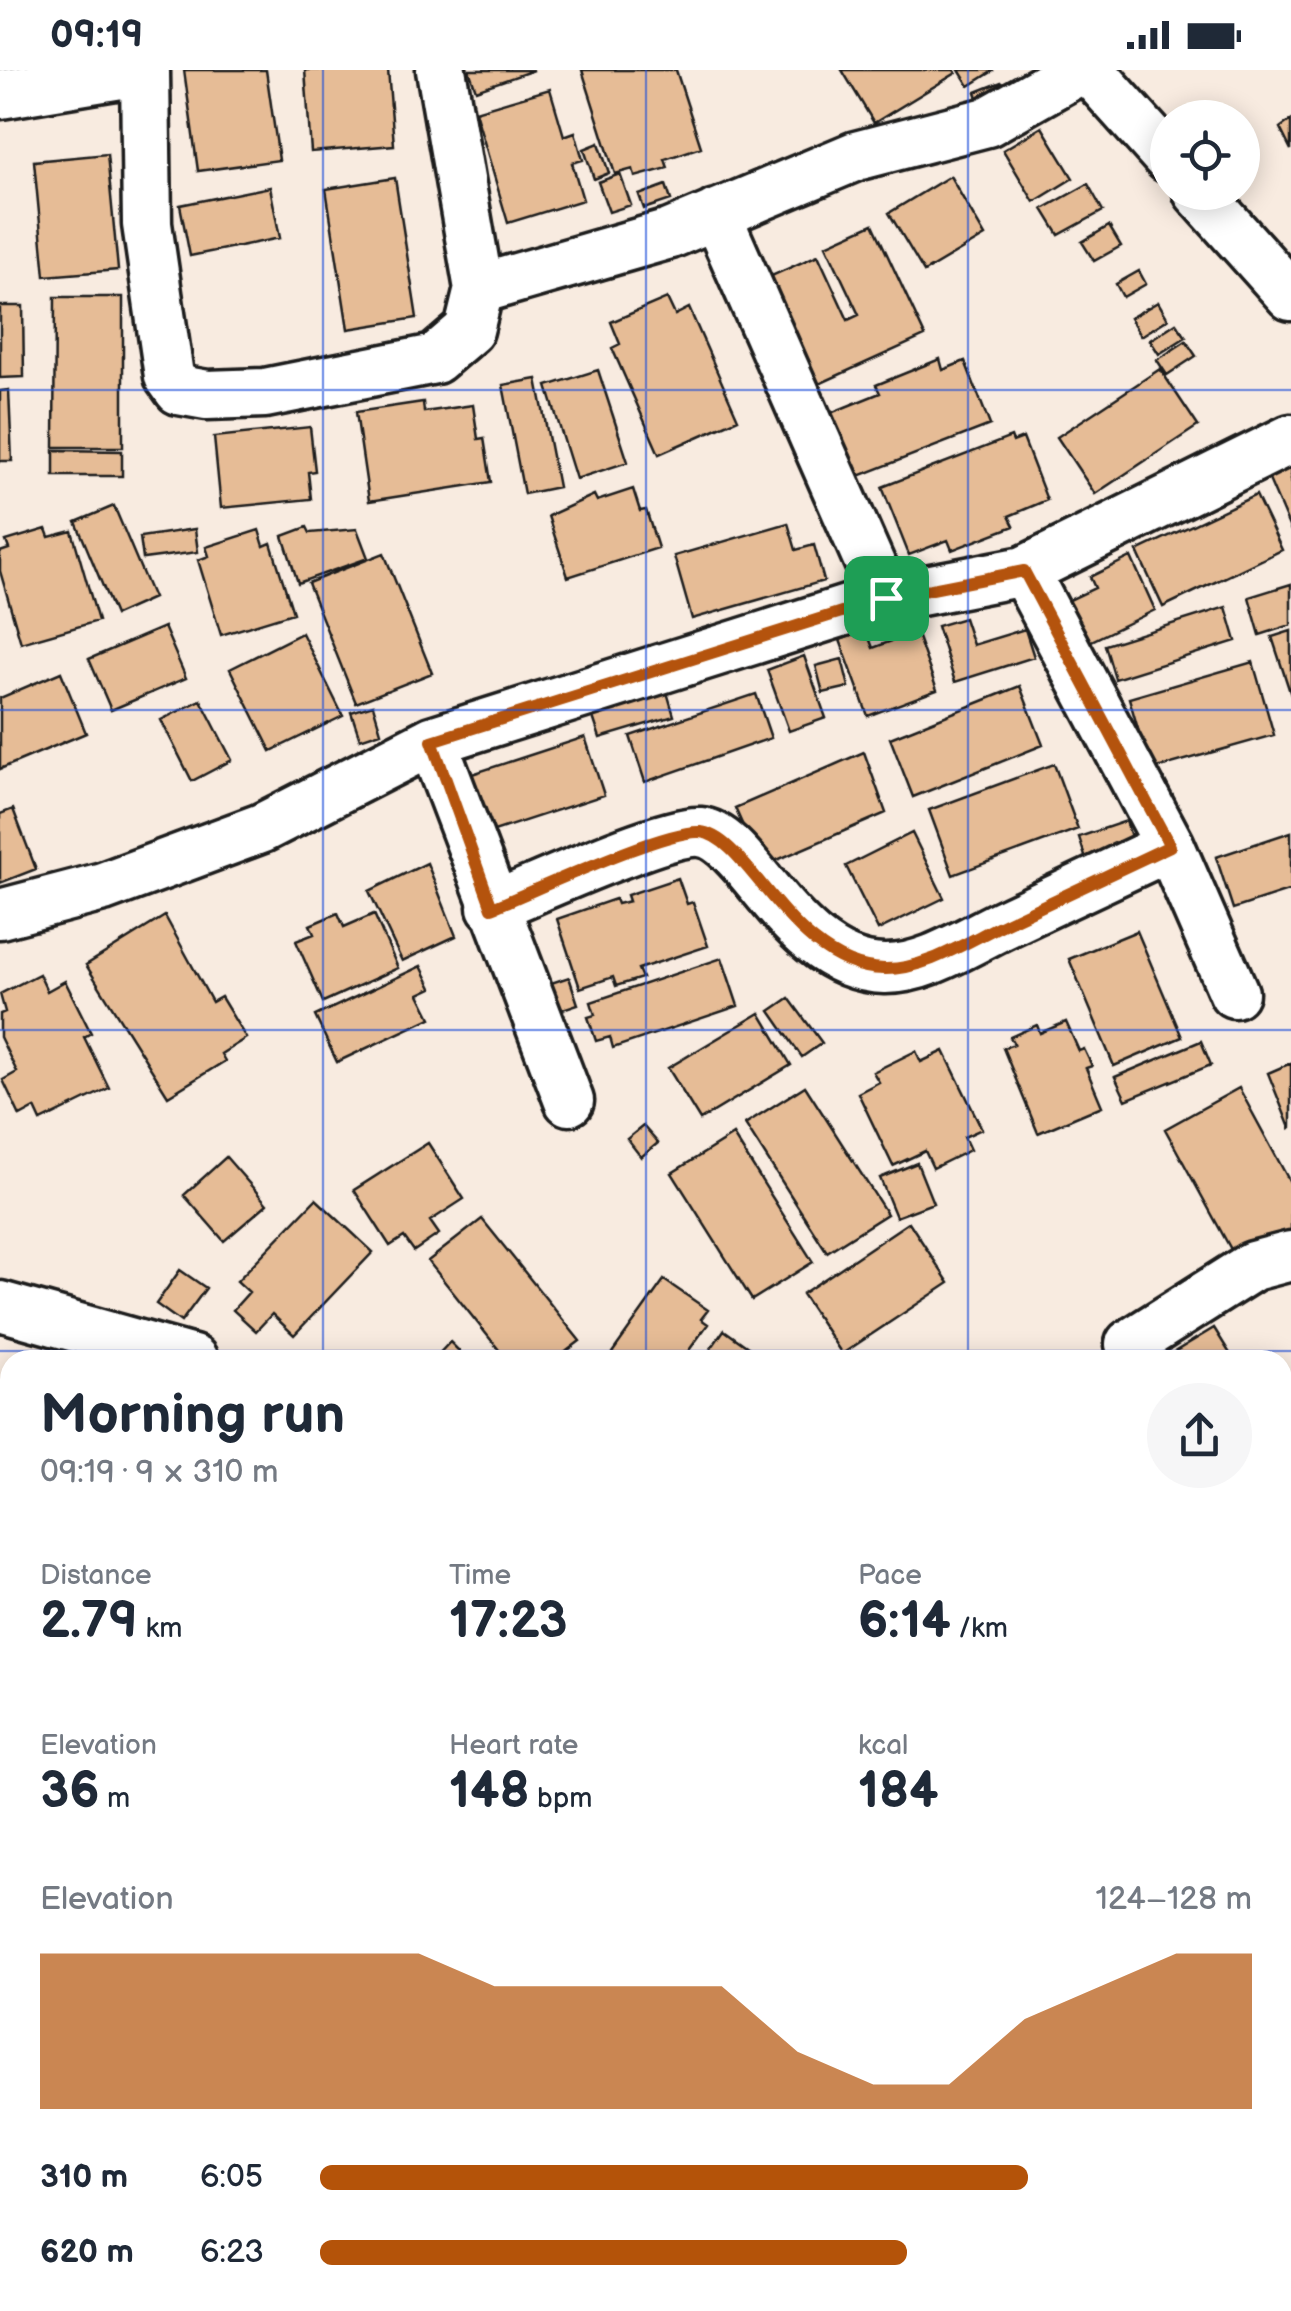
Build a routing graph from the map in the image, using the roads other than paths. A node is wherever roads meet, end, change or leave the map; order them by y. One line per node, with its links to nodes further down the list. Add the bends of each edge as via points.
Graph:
1 (441, 70): 9 (street)
2 (1079, 70): 8 (street, via 987,122 856,156)
3 (1088, 70): 6 (street)
4 (145, 71): 5 (street); 9 (street, via 147,224 170,376 179,390 266,394 435,359 469,330)
5 (0, 94)
6 (1150, 138)
7 (1214, 210): 10 (street)
8 (716, 214): 9 (street, via 670,234); 13 (street)
9 (480, 289)
10 (1291, 296)
11 (1291, 439): 12 (street)
12 (1024, 571): 13 (street); 15 (street)
13 (886, 598): 14 (street)
14 (432, 741): 16 (street); 17 (street, via 262,828 104,887)
15 (1170, 846): 16 (street, via 938,956 884,969 834,956 799,930 721,840 700,832 655,842); 18 (street)
16 (492, 908): 19 (street)
17 (0, 914)
18 (1234, 992)
19 (569, 1100)
20 (1291, 1256): 22 (street, via 1253,1266)
21 (0, 1306): 23 (street)
22 (1130, 1344)
23 (157, 1350)

